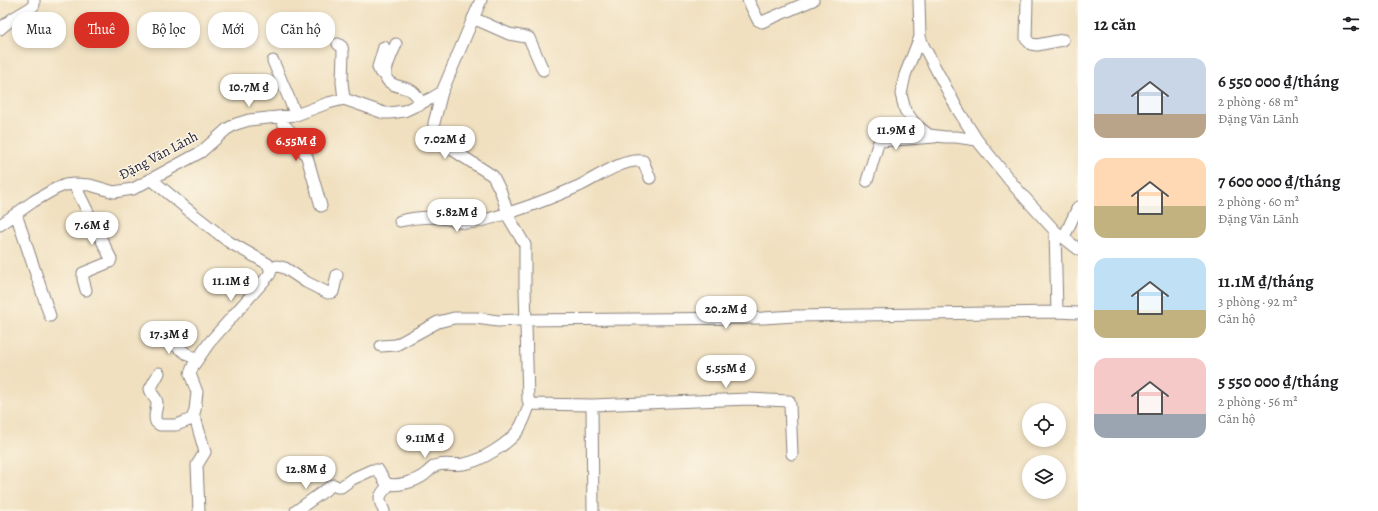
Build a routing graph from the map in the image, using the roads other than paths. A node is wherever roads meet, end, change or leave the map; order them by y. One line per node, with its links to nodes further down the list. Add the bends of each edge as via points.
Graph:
1 (34, 0): 8 (street, via 32,7)
2 (481, 0): 7 (street)
3 (748, 0): 4 (street, via 758,20 762,22)
4 (813, 0)
5 (919, 0): 9 (street)
6 (1027, 0): 10 (street, via 1026,39 1037,45)
7 (472, 18): 15 (street, via 509,34 529,38); 17 (street)
8 (0, 29)
9 (920, 37): 22 (street, via 900,94 905,110 916,124 929,135); 23 (street, via 958,110)
10 (1063, 40)
11 (338, 44): 18 (street, via 343,52)
12 (396, 44): 16 (street)
13 (384, 47): 16 (street, via 378,67 380,72)
14 (273, 62): 20 (street)
15 (543, 70)
16 (386, 75): 19 (street, via 389,82 413,92)
17 (442, 92): 19 (street); 31 (street, via 434,123 435,134 445,145 493,176)
18 (344, 99): 19 (street, via 384,113 404,111); 20 (street, Đặng Văn Lãnh)
19 (421, 104)
20 (296, 115): 21 (street, Đặng Văn Lãnh)
21 (280, 117): 25 (street, Đặng Văn Lãnh, via 236,124 200,152); 28 (street, via 294,134 307,157)
22 (937, 137): 23 (street); 26 (street, via 880,141)
23 (977, 140): 34 (street, via 1016,188)
24 (650, 178): 31 (street, via 643,161 628,162)
25 (151, 179): 27 (street, Đặng Văn Lãnh, via 133,189 121,192 90,184); 36 (street, via 229,242 268,264)
26 (867, 181)
27 (74, 184): 30 (street, Đặng Văn Lãnh, via 55,189); 38 (street, via 111,259 110,262 83,273 82,279)
28 (321, 206)
29 (1078, 207): 34 (street)
30 (16, 214): 33 (street, Đặng Văn Lãnh); 41 (street)
31 (507, 214): 32 (street, via 466,223 426,217); 42 (street, via 526,248)
32 (400, 221)
33 (0, 225)
34 (1066, 236): 35 (street); 39 (street)
35 (1078, 249)
36 (270, 269): 37 (street, via 277,266 285,268 328,294 333,292); 45 (street, via 270,274)
37 (337, 274)
38 (86, 290)
39 (1057, 312): 40 (street); 42 (street)
40 (1078, 313)
41 (50, 316)
42 (526, 320): 44 (street, via 454,318 438,322 396,345); 47 (street, via 527,396)
43 (152, 330): 45 (street, via 164,341)
44 (381, 346)
45 (198, 358): 49 (street, via 190,374 197,392)
46 (159, 374): 49 (street, via 150,389 157,402 154,417 156,422 160,425 176,425 190,420)
47 (530, 403): 48 (street); 51 (street, via 520,428 492,452 465,464 438,465 413,481)
48 (592, 405): 50 (street, via 789,401); 55 (street)
49 (193, 416): 52 (street, via 205,452 197,462)
50 (792, 454)
51 (389, 485): 53 (street, via 378,470 372,470 339,488 332,486); 54 (street, via 379,497)
52 (199, 511)
53 (296, 511)
54 (384, 511)
55 (593, 511)

